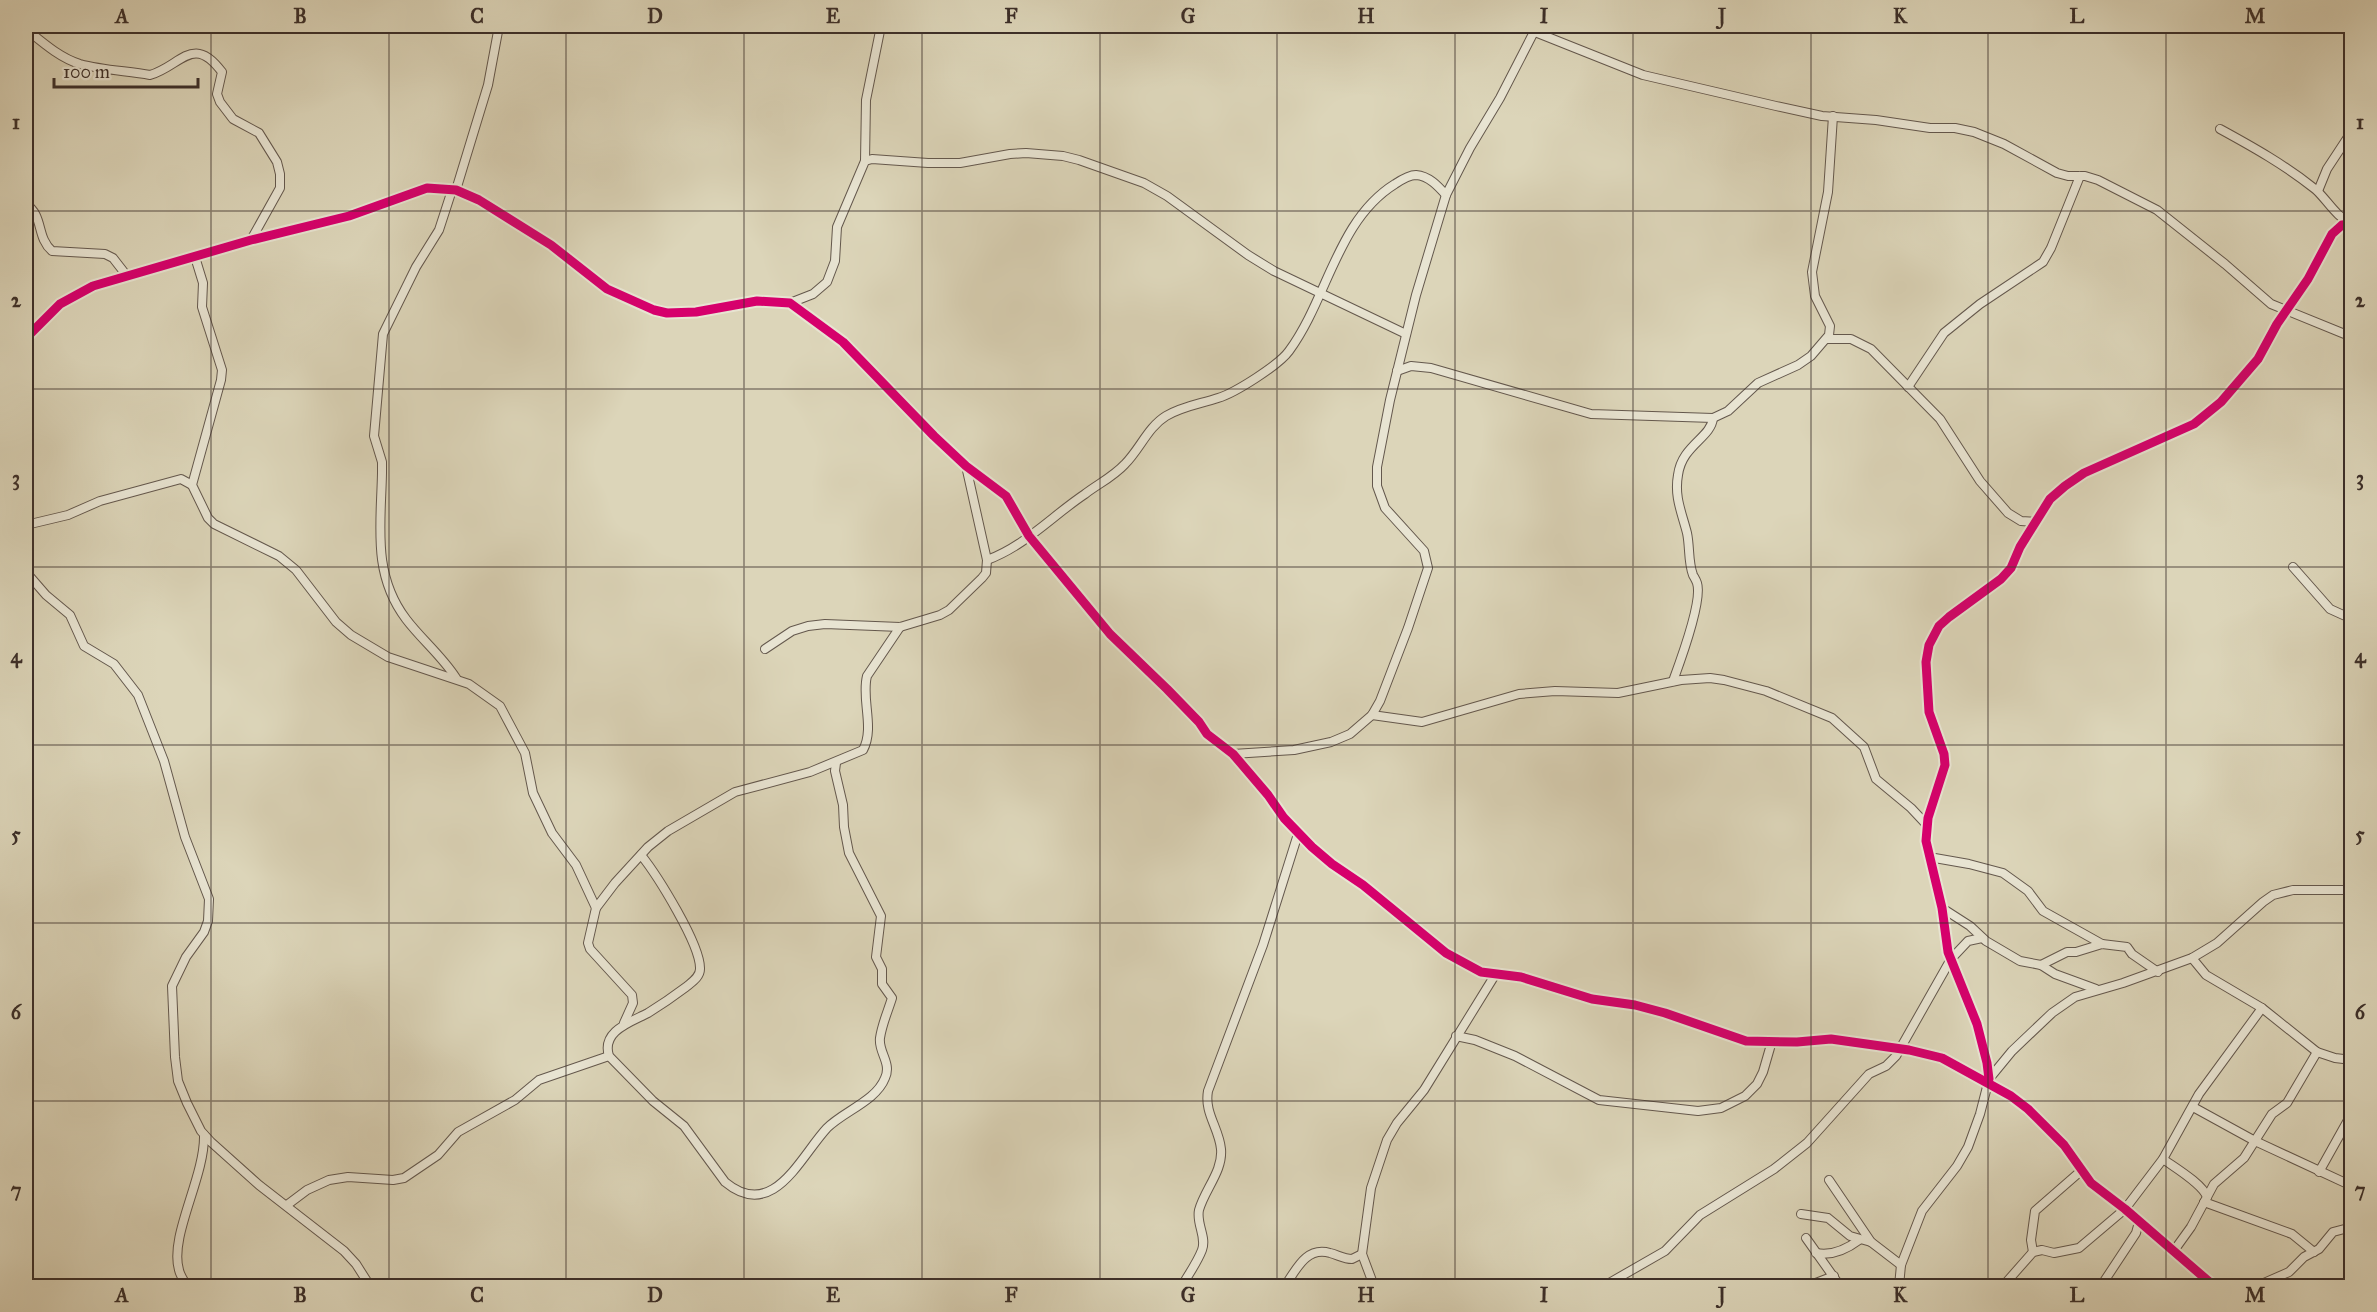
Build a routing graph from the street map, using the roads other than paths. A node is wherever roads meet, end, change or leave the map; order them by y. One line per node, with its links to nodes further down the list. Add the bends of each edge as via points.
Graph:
1 (499, 26): 10 (street, via 488,85)
2 (880, 26): 8 (street, via 866,100)
3 (26, 29): 15 (street, via 79,64 99,68 150,75 187,54 204,54 212,59 222,72 220,102 233,119 259,133 280,174 280,188)
4 (1536, 29): 5 (street, via 1643,75); 12 (street)
5 (1833, 116): 9 (street, via 1961,129 1994,140 2057,173); 24 (street, via 1828,192 1812,272 1815,296 1830,326)
6 (2220, 129): 11 (street, via 2284,165)
7 (2352, 131): 11 (street, via 2327,169)
8 (865, 161): 18 (street, via 960,163 1026,153 1079,160 1154,188 1257,261); 19 (street, via 837,227 835,261 827,282 813,294)
9 (2080, 176): 20 (street, via 2104,182 2157,210 2271,304); 26 (street, via 2043,262 1944,333)
10 (454, 190): 15 (street, via 414,191 349,216); 19 (street, via 523,226 607,289 654,310 696,312 757,301); 40 (street, via 439,230 383,334 374,436 382,462 380,551 390,594)
11 (2318, 191): 14 (street)
12 (1446, 195): 18 (street, via 1431,180 1416,175 1382,192 1360,216); 21 (street)
13 (26, 204): 17 (street, via 39,219 41,236 52,251 105,254)
14 (2351, 223): 20 (street, via 2332,234)
15 (251, 240): 16 (street)
16 (195, 257): 17 (street); 29 (street, via 203,283 202,307 222,370)
17 (127, 276): 23 (street, via 79,292 60,304)
18 (1321, 295): 21 (street); 33 (street, via 1288,352 1239,388 1164,418 1115,474)
19 (790, 303): 28 (street, via 843,342)
20 (2288, 311): 22 (street); 31 (street, via 2249,372 2204,416 2084,473 2050,499)
21 (1406, 334): 25 (street)
22 (2352, 336)
23 (26, 338)
24 (1827, 339): 26 (street, via 1846,338 1863,344); 27 (street, via 1811,356 1758,383 1728,411)
25 (1397, 371): 27 (street, via 1411,366 1431,368 1591,414); 42 (street, via 1378,458 1377,486 1385,508 1424,551 1428,568)
26 (1908, 387): 31 (street, via 1940,419 1980,481 2008,513 2021,521)
27 (1713, 418): 41 (street, via 1706,434 1685,453 1677,475 1678,508 1698,586 1690,631)
28 (966, 466): 33 (street, via 1009,500); 34 (street)
29 (192, 485): 32 (street, via 181,479); 40 (street, via 214,524 279,556 296,570 336,622 351,635 388,657)
30 (26, 502): 32 (street)
31 (2036, 522): 45 (street, via 2011,568 1939,626 1929,645 1929,712 1945,765)
32 (26, 526)
33 (1029, 536): 34 (street); 43 (street, via 1110,634 1207,734)
34 (987, 560): 38 (street, via 986,573 949,610)
35 (2293, 567): 37 (street, via 2330,609)
36 (26, 572): 71 (street, via 70,615 84,646 114,664 138,695 164,761 185,837 202,876 209,899 208,921 172,986 178,1081)
37 (2352, 620)
38 (900, 627): 39 (street, via 808,626 792,631); 44 (street, via 867,676 865,746)
39 (765, 649)
40 (456, 678): 50 (street, via 500,706 525,753 533,793 552,833 580,872)
41 (1673, 681): 42 (street, via 1618,693 1519,694 1422,722); 45 (street, via 1730,681 1827,715 1864,747 1876,779)
42 (1372, 715): 43 (street, via 1350,734 1321,745)
43 (1233, 754): 46 (street)
44 (836, 763): 47 (street, via 735,792 668,831); 66 (street, via 849,853 881,916 876,957 882,969 882,984 892,998 880,1038 888,1064 881,1086 827,1128 794,1170 771,1191 743,1193 725,1182 684,1126)
45 (1926, 824): 48 (street)
46 (1298, 834): 58 (street, via 1446,953 1472,968); 96 (street, via 1263,945 1208,1092 1207,1106 1219,1138 1220,1163 1200,1208 1198,1223 1203,1249)
47 (641, 855): 50 (street); 61 (street, via 672,902 696,950 700,970 698,977 669,1000)
48 (1929, 857): 51 (street); 53 (street, via 2003,873 2028,891 2043,911)
49 (2352, 890): 54 (street, via 2294,890 2273,895 2217,943)
50 (596, 908): 61 (street, via 588,943 633,995)
51 (1942, 908): 52 (street); 55 (street)
52 (1982, 938): 55 (street, via 1968,941); 56 (street, via 2020,961)
53 (2102, 944): 56 (street, via 2067,952); 57 (street, via 2127,947)
54 (2192, 958): 57 (street); 60 (street, via 2206,975)
55 (1951, 959): 64 (street); 68 (street, via 1977,1024)
56 (2041, 965): 59 (street)
57 (2158, 972): 59 (street)
58 (1495, 975): 62 (street); 63 (street, via 1521,977 1592,999 1635,1005 1746,1041)
59 (2098, 990): 68 (street, via 2061,1006 2012,1051)
60 (2262, 1008): 65 (street); 69 (street)
61 (624, 1023): 66 (street, via 609,1041)
62 (1456, 1036): 63 (street, via 1515,1056 1599,1101 1698,1111 1722,1108 1745,1096 1763,1072); 91 (street, via 1424,1090 1387,1140 1371,1188)
63 (1772, 1041): 64 (street, via 1831,1039)
64 (1900, 1049): 68 (street, via 1934,1055); 99 (street, via 1886,1066 1869,1074 1807,1143 1774,1169 1700,1215 1665,1251)
65 (2317, 1052): 67 (street); 72 (street, via 2287,1103 2272,1114)
66 (609, 1056): 79 (street, via 539,1080 515,1100 458,1132 438,1155 404,1178 329,1180)
67 (2352, 1060)
68 (1988, 1081): 74 (street, via 2028,1109 2064,1145); 92 (street, via 1968,1147 1922,1211)
69 (2193, 1107): 72 (street); 73 (street)
70 (2352, 1113): 75 (street)
71 (204, 1135): 79 (street); 94 (street, via 203,1161 177,1257)
72 (2255, 1141): 75 (street); 78 (street)
73 (2163, 1159): 78 (street, via 2198,1185); 80 (street)
74 (2082, 1170): 80 (street, via 2091,1183); 87 (street, via 2035,1211)
75 (2319, 1172): 77 (street)
76 (1829, 1180): 86 (street)
77 (2352, 1186)
78 (2205, 1199): 88 (street); 89 (street, via 2292,1234)
79 (287, 1205): 95 (street, via 344,1251)
80 (2125, 1209): 82 (street); 87 (street, via 2079,1248)
81 (1802, 1214): 85 (street, via 1828,1218)
82 (2139, 1222): 88 (street); 104 (street)
83 (2352, 1227): 89 (street, via 2333,1232)
84 (1806, 1238): 90 (street)
85 (1859, 1240): 86 (street); 90 (street, via 1845,1249)
86 (1871, 1242): 92 (street)
87 (2033, 1252): 103 (street)
88 (2174, 1252): 105 (street)
89 (2314, 1252): 106 (street, via 2289,1272)
90 (1816, 1253): 93 (street)
91 (1362, 1254): 97 (street, via 1352,1259 1318,1251 1302,1260); 98 (street)
92 (1901, 1265): 102 (street)
93 (1833, 1276): 100 (street); 101 (street)
94 (187, 1287)
95 (370, 1287)
96 (1182, 1287)
97 (1285, 1287)
98 (1374, 1287)
99 (1604, 1287)
100 (1808, 1287)
101 (1840, 1287)
102 (1899, 1287)
103 (2003, 1287)
104 (2101, 1287)
105 (2214, 1287)
106 (2257, 1287)

